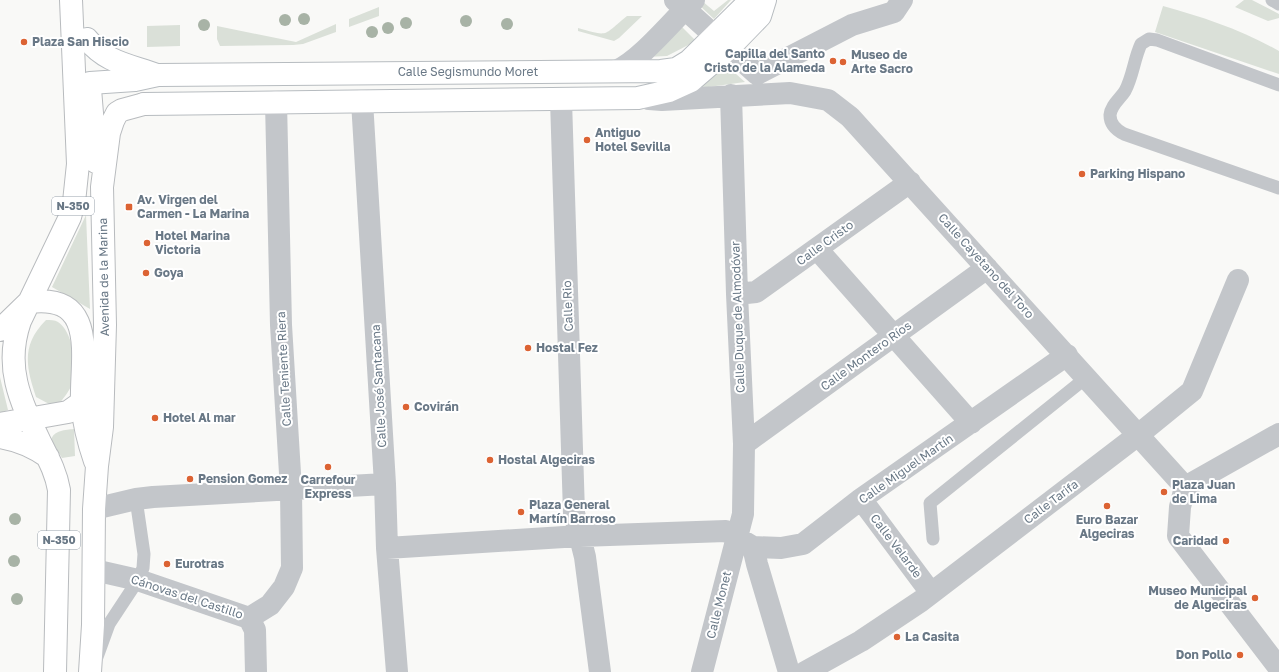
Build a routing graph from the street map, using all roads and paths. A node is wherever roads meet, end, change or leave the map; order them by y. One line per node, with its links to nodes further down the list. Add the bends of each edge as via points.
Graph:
1 (71, 0): 18 (main road, N-350)
2 (85, 0): 9 (main road, N-350)
3 (751, 0): 10 (main road, Calle Segismundo Moret)
4 (765, 0): 10 (main road, via 760,16)
5 (902, 0): 14 (street, via 894,12 852,25)
6 (1272, 0): 8 (lane)
7 (684, 3): 10 (street); 11 (street, via 639,55)
8 (1279, 4)
9 (87, 39): 12 (main road, Calle Segismundo Moret, via 106,57); 13 (main road, N-350)
10 (722, 43): 11 (main road, Calle Segismundo Moret, via 676,69); 14 (street); 17 (main road, via 691,81 669,91)
11 (616, 71): 12 (main road, Calle Segismundo Moret)
12 (158, 75): 13 (main road, Calle Segismundo Moret, via 136,80)
13 (90, 83): 18 (main road, via 82,89); 23 (main road, N-350, via 95,158)
14 (757, 84): 16 (street); 22 (street, Calle Cayetano del Toro, via 828,100 850,117)
15 (1279, 85): 24 (lane, via 1149,39 1141,44 1124,92 1110,112 1115,128 1124,134)
16 (731, 95): 17 (street, via 662,100); 28 (street, Calle Duque de Almodóvar)
17 (638, 98): 19 (main road)
18 (76, 100): 29 (main road, N-350, via 78,164 74,202 70,217)
19 (561, 100): 20 (main road); 51 (street, Calle Rio, via 574,513)
20 (362, 101): 21 (main road); 45 (street, Calle José Santacana)
21 (276, 102): 23 (main road, via 144,104 122,110 115,117 109,133); 47 (street, Calle Teniente Riera, via 281,326)
22 (910, 182): 25 (street, Calle Cristo); 26 (street, Calle Cayetano del Toro)
23 (102, 187): 33 (main road, Avenida de la Marina / N-350, via 106,324)
24 (1279, 188)
25 (817, 249): 28 (street, Calle Cristo, via 756,292); 31 (street)
26 (987, 268): 31 (street, Calle Montero Ríos); 32 (street, Calle Cayetano del Toro)
27 (1238, 280): 40 (street, Calle Tarifa, via 1192,392)
28 (737, 294): 42 (street, Calle Duque de Almodóvar)
29 (29, 302): 30 (main road); 35 (main road, via 48,301 64,306 78,320 82,329 84,350); 36 (main road, N-350, via 15,335 12,368)
30 (0, 330)
31 (895, 336): 38 (street); 42 (street, Calle Montero Ríos)
32 (1067, 355): 34 (street, Calle Cayetano del Toro); 38 (street, Calle Miguel Martín)
33 (104, 368): 35 (main road, via 95,386); 44 (main road, N-350, via 102,427)
34 (1087, 377): 40 (street, Calle Cayetano del Toro); 52 (lane, via 930,503)
35 (82, 402): 36 (main road, via 68,412); 44 (main road, via 84,428)
36 (30, 419): 37 (main road); 43 (main road, N-350)
37 (0, 424)
38 (971, 424): 49 (street, Calle Miguel Martín)
39 (1279, 434): 46 (street)
40 (1138, 436): 46 (street); 57 (street, Calle Tarifa)
41 (0, 437): 43 (main road, via 18,441)
42 (744, 444): 53 (street, Calle Duque de Almodóvar)
43 (48, 457): 60 (main road, N-350, via 57,478 60,503)
44 (97, 466): 50 (main road, N-350)
45 (385, 484): 47 (street); 54 (street, Calle José Santacana)
46 (1185, 487): 59 (street, via 1180,507 1178,536)
47 (290, 490): 48 (street); 58 (street, Calle Teniente Riera, via 292,568 284,586 270,605)
48 (136, 499): 50 (street); 56 (lane, via 144,554 143,568)
49 (862, 499): 53 (street, Calle Miguel Martín, via 803,544 781,548); 57 (street, Calle Velarde)
50 (94, 509): 55 (main road, N-350)
51 (580, 536): 53 (street, Calle Miguel Martín, via 726,531); 54 (street); 64 (street, Calle Rio)
52 (933, 539)
53 (745, 542): 65 (street, Calle Monet); 66 (street, via 757,564)
54 (387, 548): 63 (street, Calle José Santacana)
55 (94, 570): 56 (street, Cánovas del Castillo); 61 (main road, N-350)
56 (138, 580): 58 (street, Cánovas del Castillo); 61 (lane, via 109,624)
57 (931, 592): 67 (street, Calle Tarifa, via 861,641)
58 (248, 618): 62 (street, Cánovas del Castillo, via 255,630)
59 (1279, 668)
60 (55, 672)
61 (90, 672)
62 (256, 672)
63 (397, 672)
64 (600, 672)
65 (702, 672)
66 (789, 672)
67 (805, 672)

